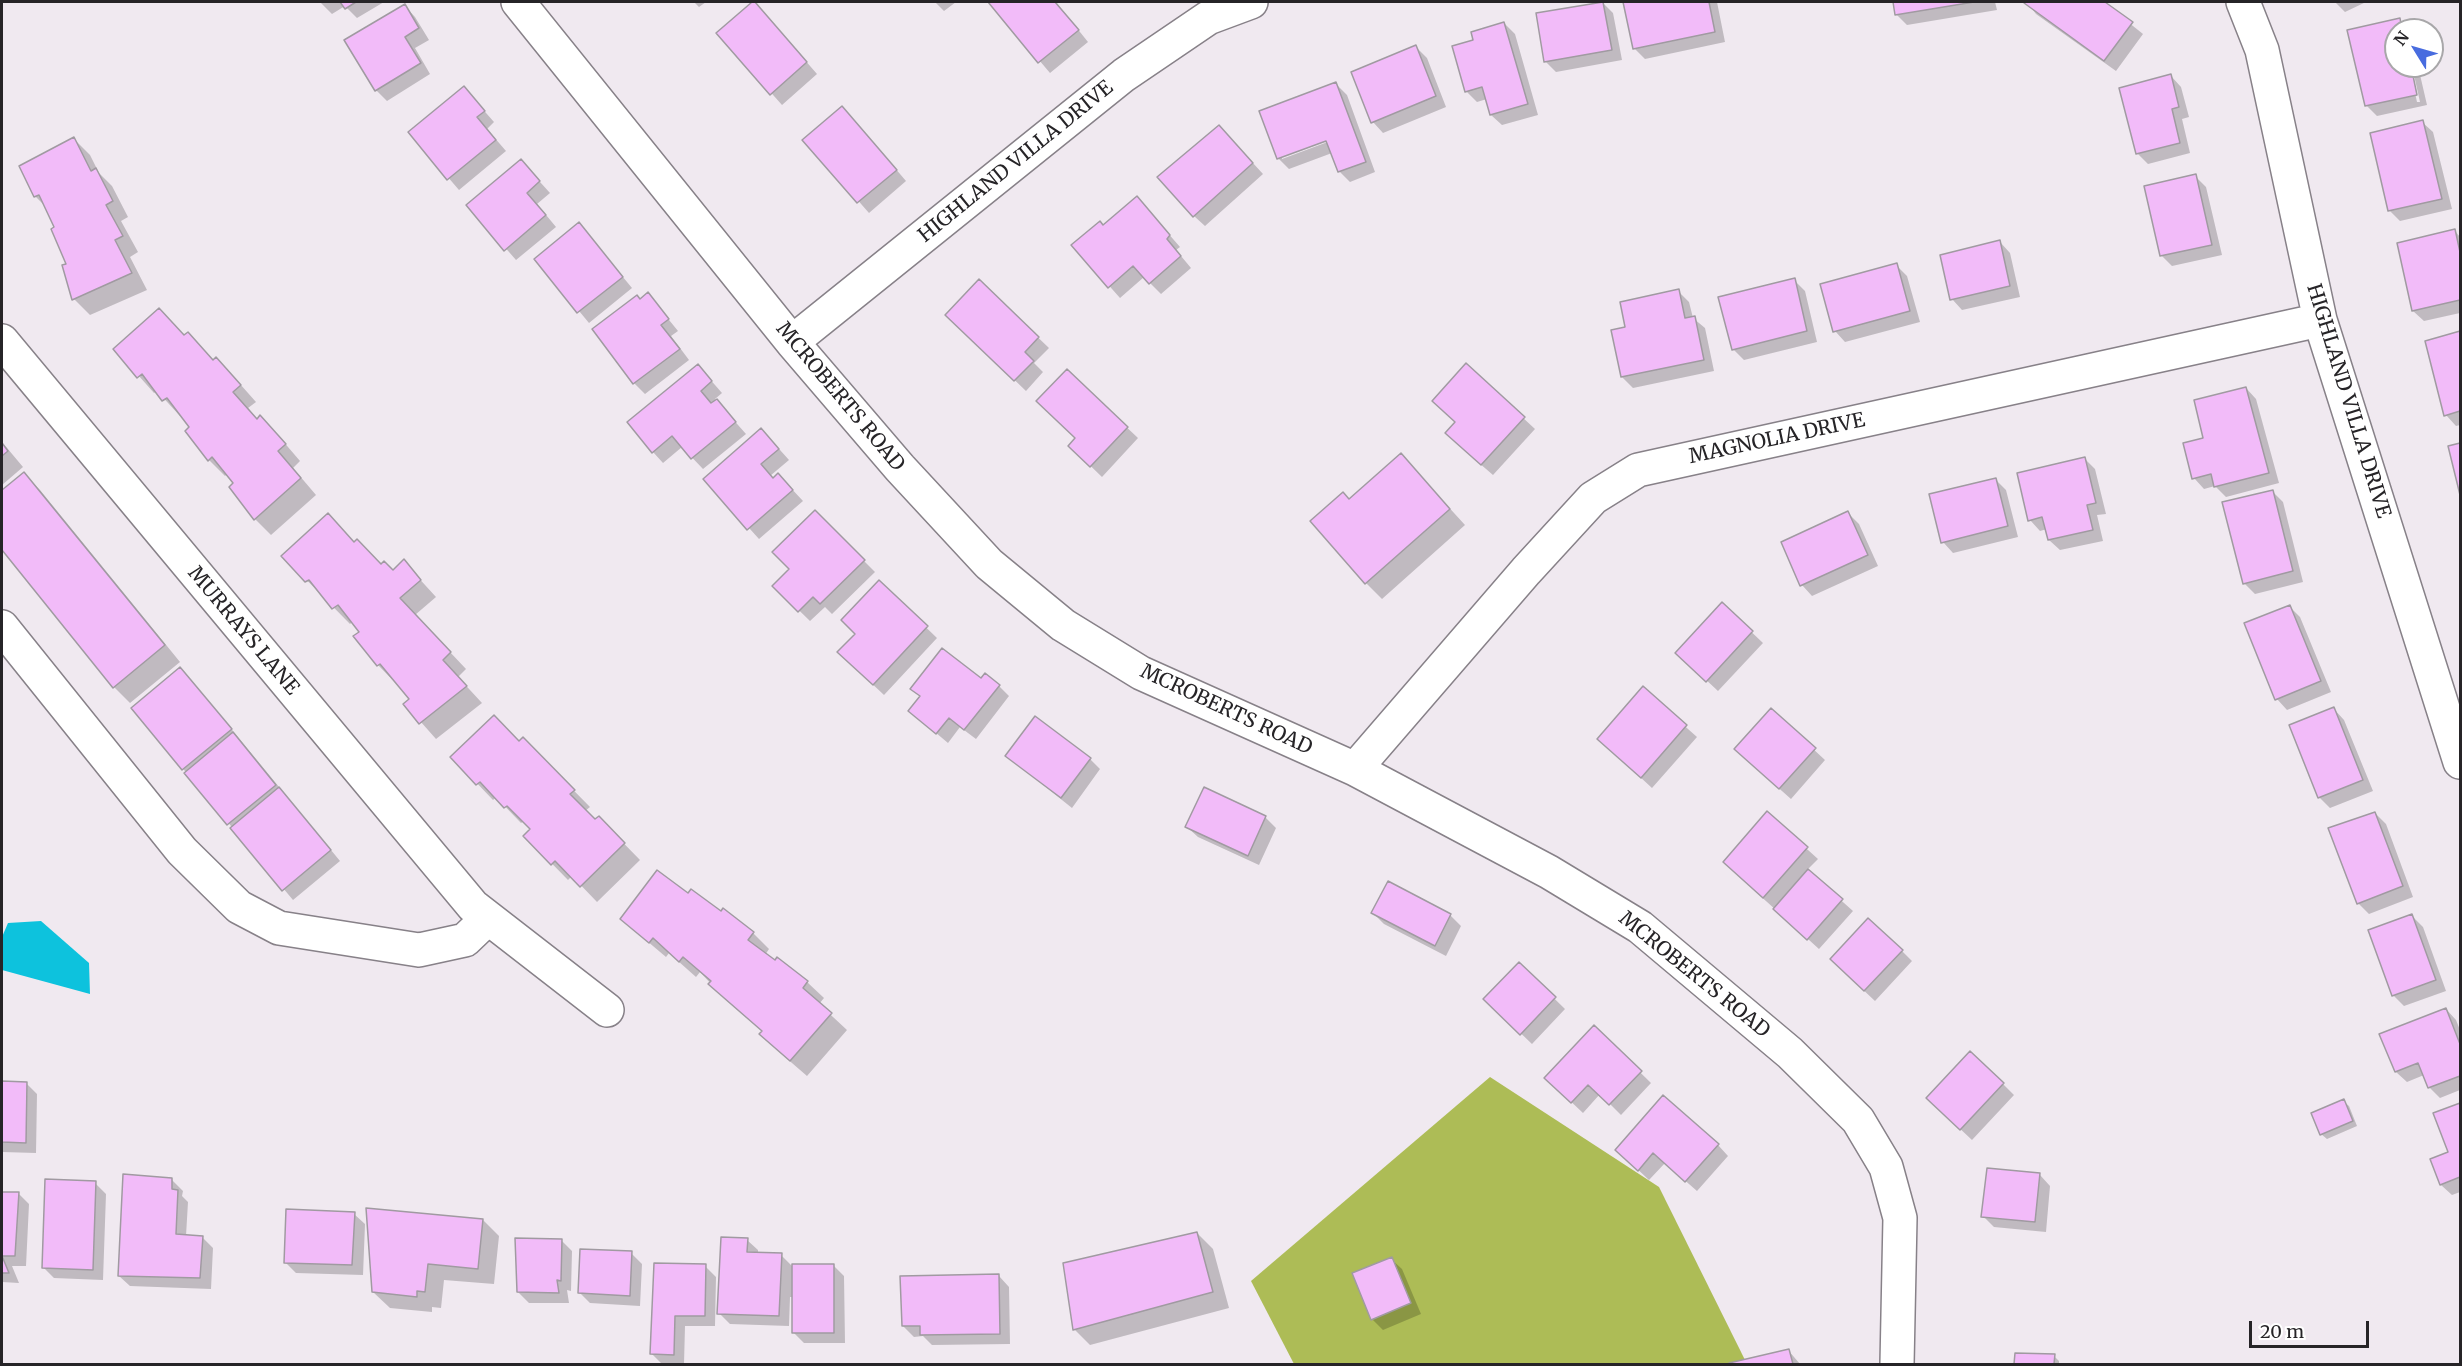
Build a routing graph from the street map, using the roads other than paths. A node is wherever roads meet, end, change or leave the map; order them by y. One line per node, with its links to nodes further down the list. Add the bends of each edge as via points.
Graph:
1 (519, 2): 7 (street, MCROBERTS ROAD)
2 (1251, 2): 4 (street, HIGHLAND VILLA DRIVE)
3 (2243, 2): 5 (street, HIGHLAND VILLA DRIVE, via 2262,50)
4 (1202, 10): 7 (street, HIGHLAND VILLA DRIVE)
5 (2320, 320): 9 (street, HIGHLAND VILLA DRIVE); 10 (street, MAGNOLIA DRIVE, via 1638,470 1593,498)
6 (2, 341): 11 (street, MURRAYS LANE, via 457,888)
7 (792, 342): 10 (street, MCROBERTS ROAD, via 989,564 1063,625 1141,673)
8 (2, 627): 11 (street, via 182,851 239,907 279,928 419,950 465,940)
9 (2460, 762)
10 (1355, 769): 13 (street, MCROBERTS ROAD, via 1549,872 1640,927 1790,1053 1858,1120 1886,1167 1900,1218)
11 (488, 918): 12 (street, MURRAYS LANE)
12 (607, 1010)
13 (1897, 1365)

